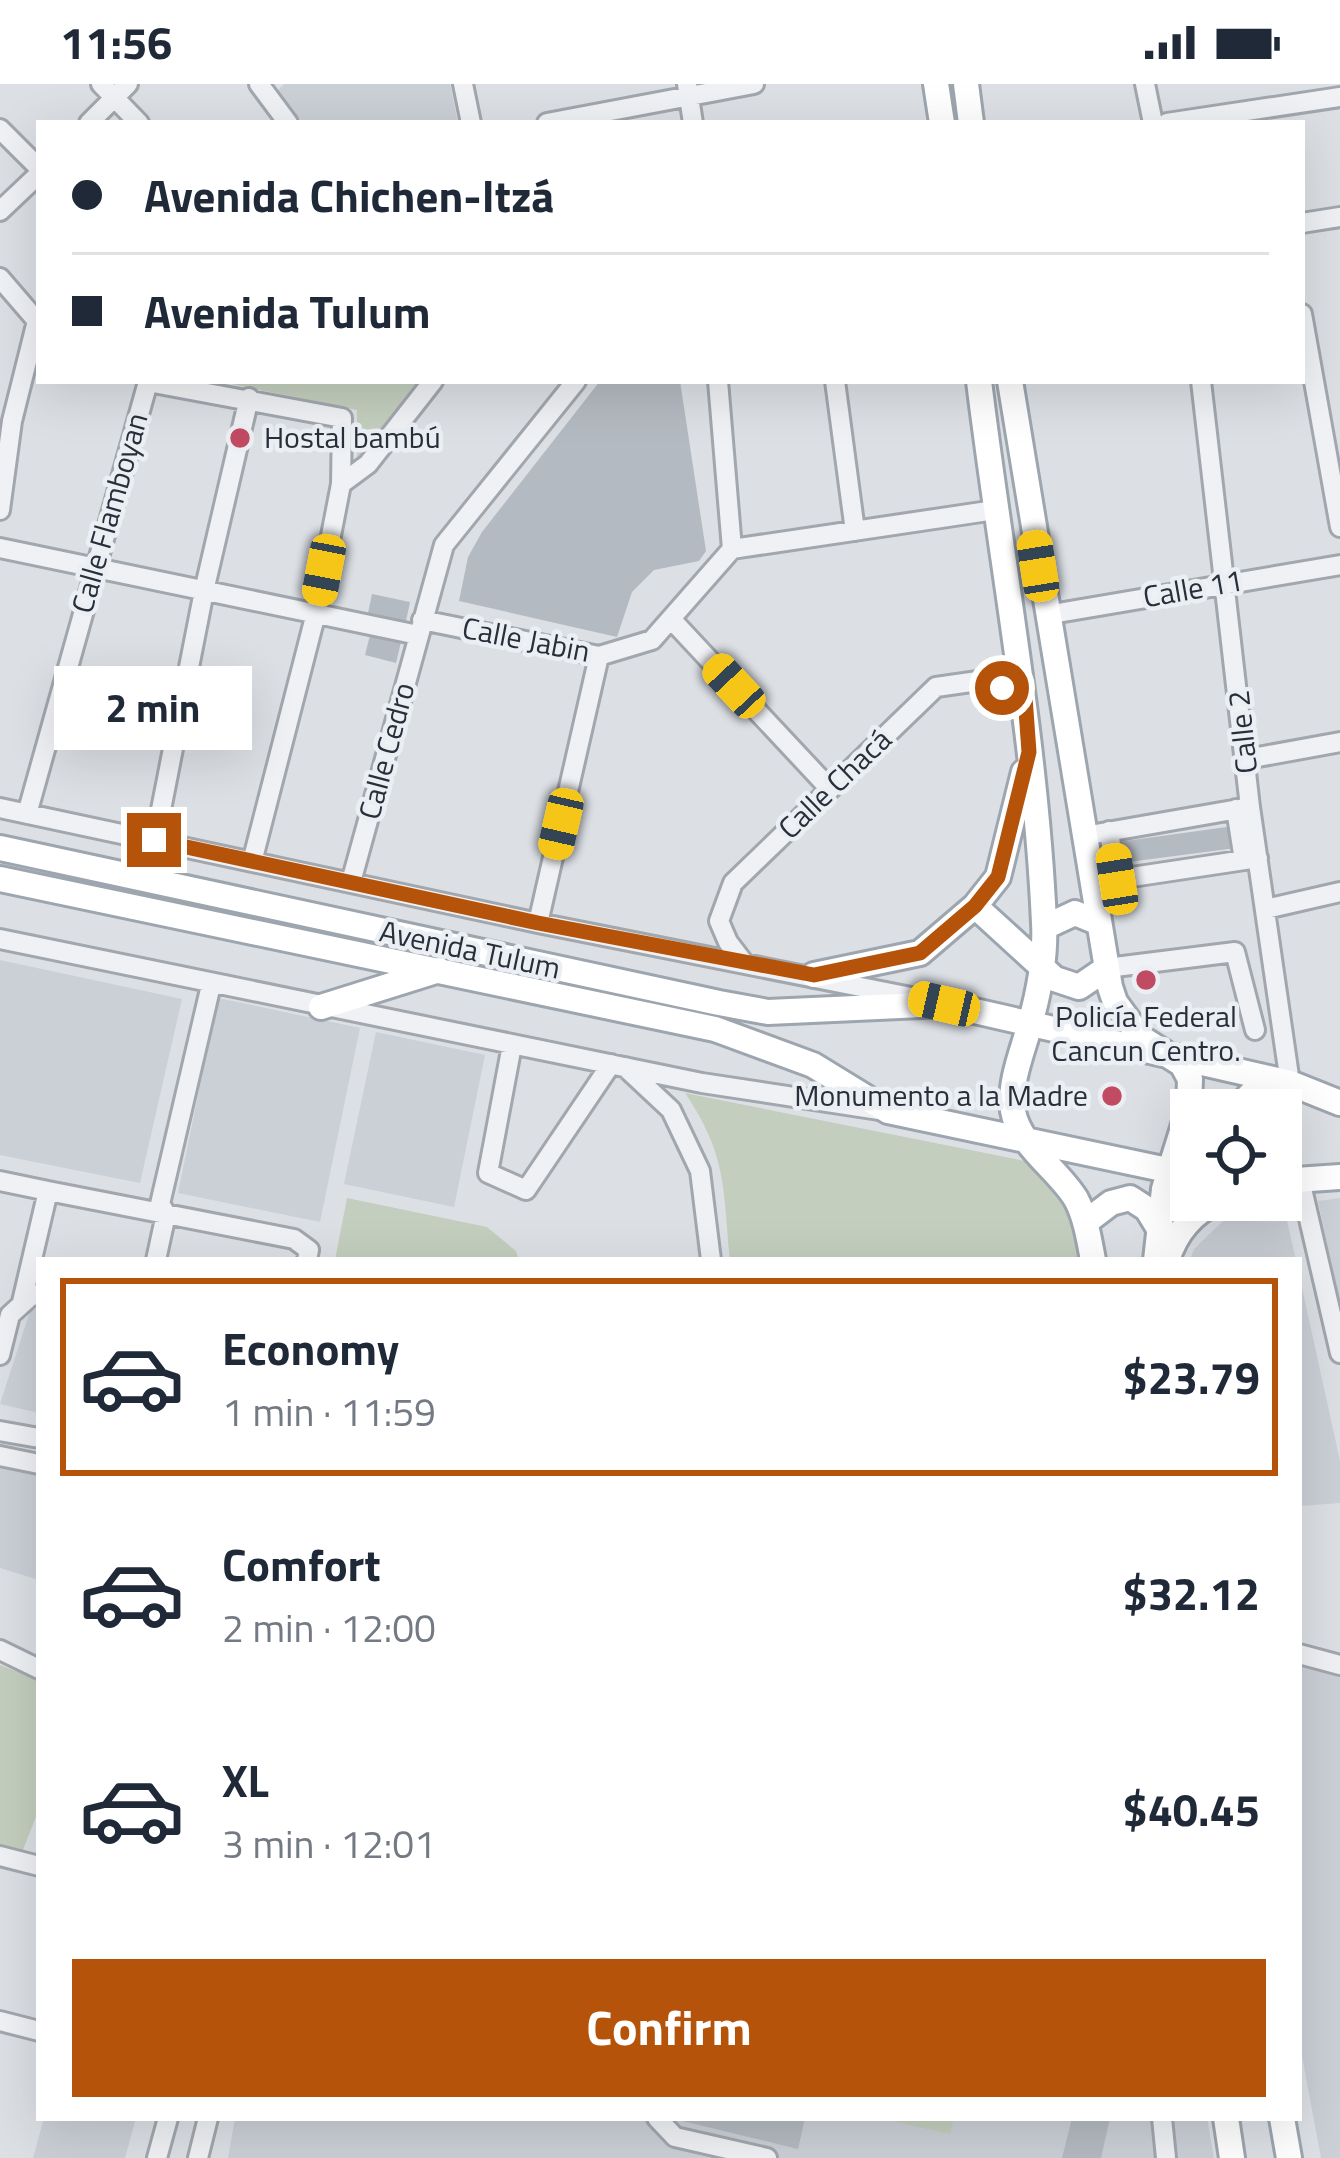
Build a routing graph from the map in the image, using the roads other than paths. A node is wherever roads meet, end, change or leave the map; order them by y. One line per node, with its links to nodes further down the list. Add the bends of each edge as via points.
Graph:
1 (259, 84): 12 (street)
2 (463, 84): 13 (street)
3 (754, 84): 8 (street)
4 (936, 84): 16 (main road)
5 (966, 84): 17 (main road)
6 (1145, 84): 18 (street)
7 (115, 88): 10 (street); 11 (street)
8 (688, 90): 14 (street); 15 (street)
9 (1340, 97): 19 (street)
10 (91, 120)
11 (137, 120)
12 (286, 120)
13 (470, 120)
14 (560, 120)
15 (693, 120)
16 (942, 120)
17 (971, 120)
18 (1153, 120)
19 (1187, 120)
20 (0, 130): 21 (street)
21 (36, 168)
22 (36, 174): 23 (street)
23 (0, 211)
24 (1340, 217): 25 (street)
25 (1305, 223)
26 (0, 278): 27 (street)
27 (36, 320)
28 (36, 324): 40 (street)
29 (1305, 331): 44 (street)
30 (147, 384): 49 (street, Calle Flamboyan)
31 (161, 384): 39 (street, Calle Flamboyan)
32 (431, 384): 41 (street, via 368,464)
33 (573, 384): 55 (street, Calle Jabin, via 444,545)
34 (718, 384): 47 (street)
35 (835, 384): 45 (street)
36 (979, 384): 42 (main road)
37 (1010, 384): 53 (main road)
38 (1202, 384): 50 (street, Calle 2)
39 (249, 398): 41 (street, Calle Flamboyan, via 342,418); 51 (street)
40 (6, 420): 43 (street)
41 (341, 484): 52 (street, Calle Flamboyan)
42 (994, 509): 45 (street); 57 (main road)
43 (0, 510)
44 (1340, 527)
45 (854, 531): 47 (street)
46 (0, 548): 49 (street)
47 (732, 549): 54 (street, Calle Jabin)
48 (1340, 565): 50 (street, Calle 11)
49 (94, 566): 51 (street); 64 (street, Calle Flamboyan)
50 (1224, 583): 53 (street, Calle 11); 60 (street, Calle 2)
51 (204, 591): 52 (street); 65 (street)
52 (316, 613): 55 (street); 69 (street, Calle Flamboyan)
53 (1046, 615): 66 (main road)
54 (671, 619): 56 (street, Calle Jabin, via 652,640); 61 (street)
55 (420, 627): 56 (street, Calle Jabin); 72 (street, Calle Cedro)
56 (599, 656): 76 (street)
57 (1025, 697): 59 (main road); 61 (street, Calle Chacá, via 978,680 936,687)
58 (1340, 742): 60 (street)
59 (1029, 752): 74 (main road, via 998,877); 78 (main road)
60 (1247, 759): 63 (street, Calle 2)
61 (830, 788): 80 (street, Calle Chacá, via 733,883 719,921)
62 (0, 808): 64 (street, Avenida Tulum)
63 (1243, 808): 66 (street); 68 (street, Calle 2)
64 (27, 814): 69 (street, Avenida Tulum)
65 (157, 830)
66 (1097, 833): 71 (main road)
67 (0, 848): 86 (main road, Avenida Tulum, via 768,1012)
68 (1251, 859): 71 (street); 75 (street, Calle 2)
69 (252, 862): 72 (street, Avenida Tulum)
70 (0, 879): 83 (main road, Avenida Tulum)
71 (1104, 881): 77 (main road)
72 (351, 882): 76 (street, Avenida Tulum)
73 (1340, 892): 75 (street)
74 (975, 906): 81 (main road); 84 (main road, via 920,953)
75 (1266, 909): 93 (street, Calle 2)
76 (538, 923): 80 (street, Avenida Tulum)
77 (1099, 923): 78 (main road, via 1075,913); 82 (main road)
78 (1045, 927): 81 (main road)
79 (0, 939): 85 (street, Avenida Tulum)
80 (744, 962): 84 (street, Avenida Tulum)
81 (1042, 967): 82 (main road, via 1079,987); 88 (main road)
82 (1107, 968): 89 (street, via 1235,952); 91 (main road, via 1128,1022)
83 (441, 969): 87 (main road); 97 (main road, Avenida Tulum, via 715,1029 813,1065)
84 (814, 975): 86 (street, Avenida Tulum)
85 (211, 985): 87 (street, Avenida Tulum); 105 (street, via 160,1204)
86 (944, 1004): 88 (main road, Avenida Tulum)
87 (321, 1006): 90 (street, Avenida Tulum)
88 (1030, 1026): 91 (main road, Avenida Tulum); 98 (main road, via 1013,1112)
89 (1255, 1030)
90 (512, 1045): 92 (street, Avenida Tulum); 92 (street, via 488,1173 526,1190)
91 (1169, 1054): 93 (main road, Avenida Tulum); 94 (main road)
92 (618, 1066): 97 (street, Avenida Tulum); 113 (street, via 671,1110 700,1171)
93 (1278, 1081): 95 (main road); 96 (main road, Avenida Tulum)
94 (1191, 1089)
95 (1266, 1089)
96 (1340, 1103)
97 (888, 1111): 98 (main road, Avenida Tulum)
98 (1026, 1139): 99 (main road, Avenida Tulum); 108 (main road)
99 (1170, 1170)
100 (1340, 1177): 102 (main road)
101 (0, 1181): 103 (street)
102 (1302, 1181)
103 (48, 1192): 105 (street); 110 (street)
104 (1170, 1197): 109 (main road)
105 (166, 1214): 111 (street); 112 (street, via 294,1239)
106 (1189, 1221): 116 (main road)
107 (1299, 1221): 119 (street)
108 (1086, 1222): 109 (main road, via 1130,1198); 114 (main road)
109 (1158, 1227): 115 (main road)
110 (38, 1257)
111 (157, 1257)
112 (308, 1257)
113 (711, 1257)
114 (1092, 1257)
115 (1156, 1257)
116 (1167, 1257)
117 (36, 1268): 118 (street)
118 (31, 1299): 120 (street, via 10,1315)
119 (1340, 1353)
120 (0, 1355)
121 (0, 1431): 122 (street)
122 (36, 1437)
123 (0, 1456): 124 (street)
124 (36, 1463)
125 (0, 1650): 128 (street)
126 (1302, 1655): 127 (street)
127 (1340, 1665)
128 (36, 1668)
129 (0, 1856): 130 (street)
130 (36, 1859)
131 (0, 2021): 132 (street)
132 (36, 2030)
133 (166, 2121): 139 (street)
134 (207, 2121): 140 (street)
135 (660, 2121): 141 (street, via 675,2137)
136 (1162, 2121): 142 (street)
137 (1226, 2121): 143 (main road)
138 (1283, 2121): 144 (main road)
139 (157, 2158)
140 (197, 2158)
141 (767, 2158)
142 (1166, 2158)
143 (1232, 2158)
144 (1289, 2158)

